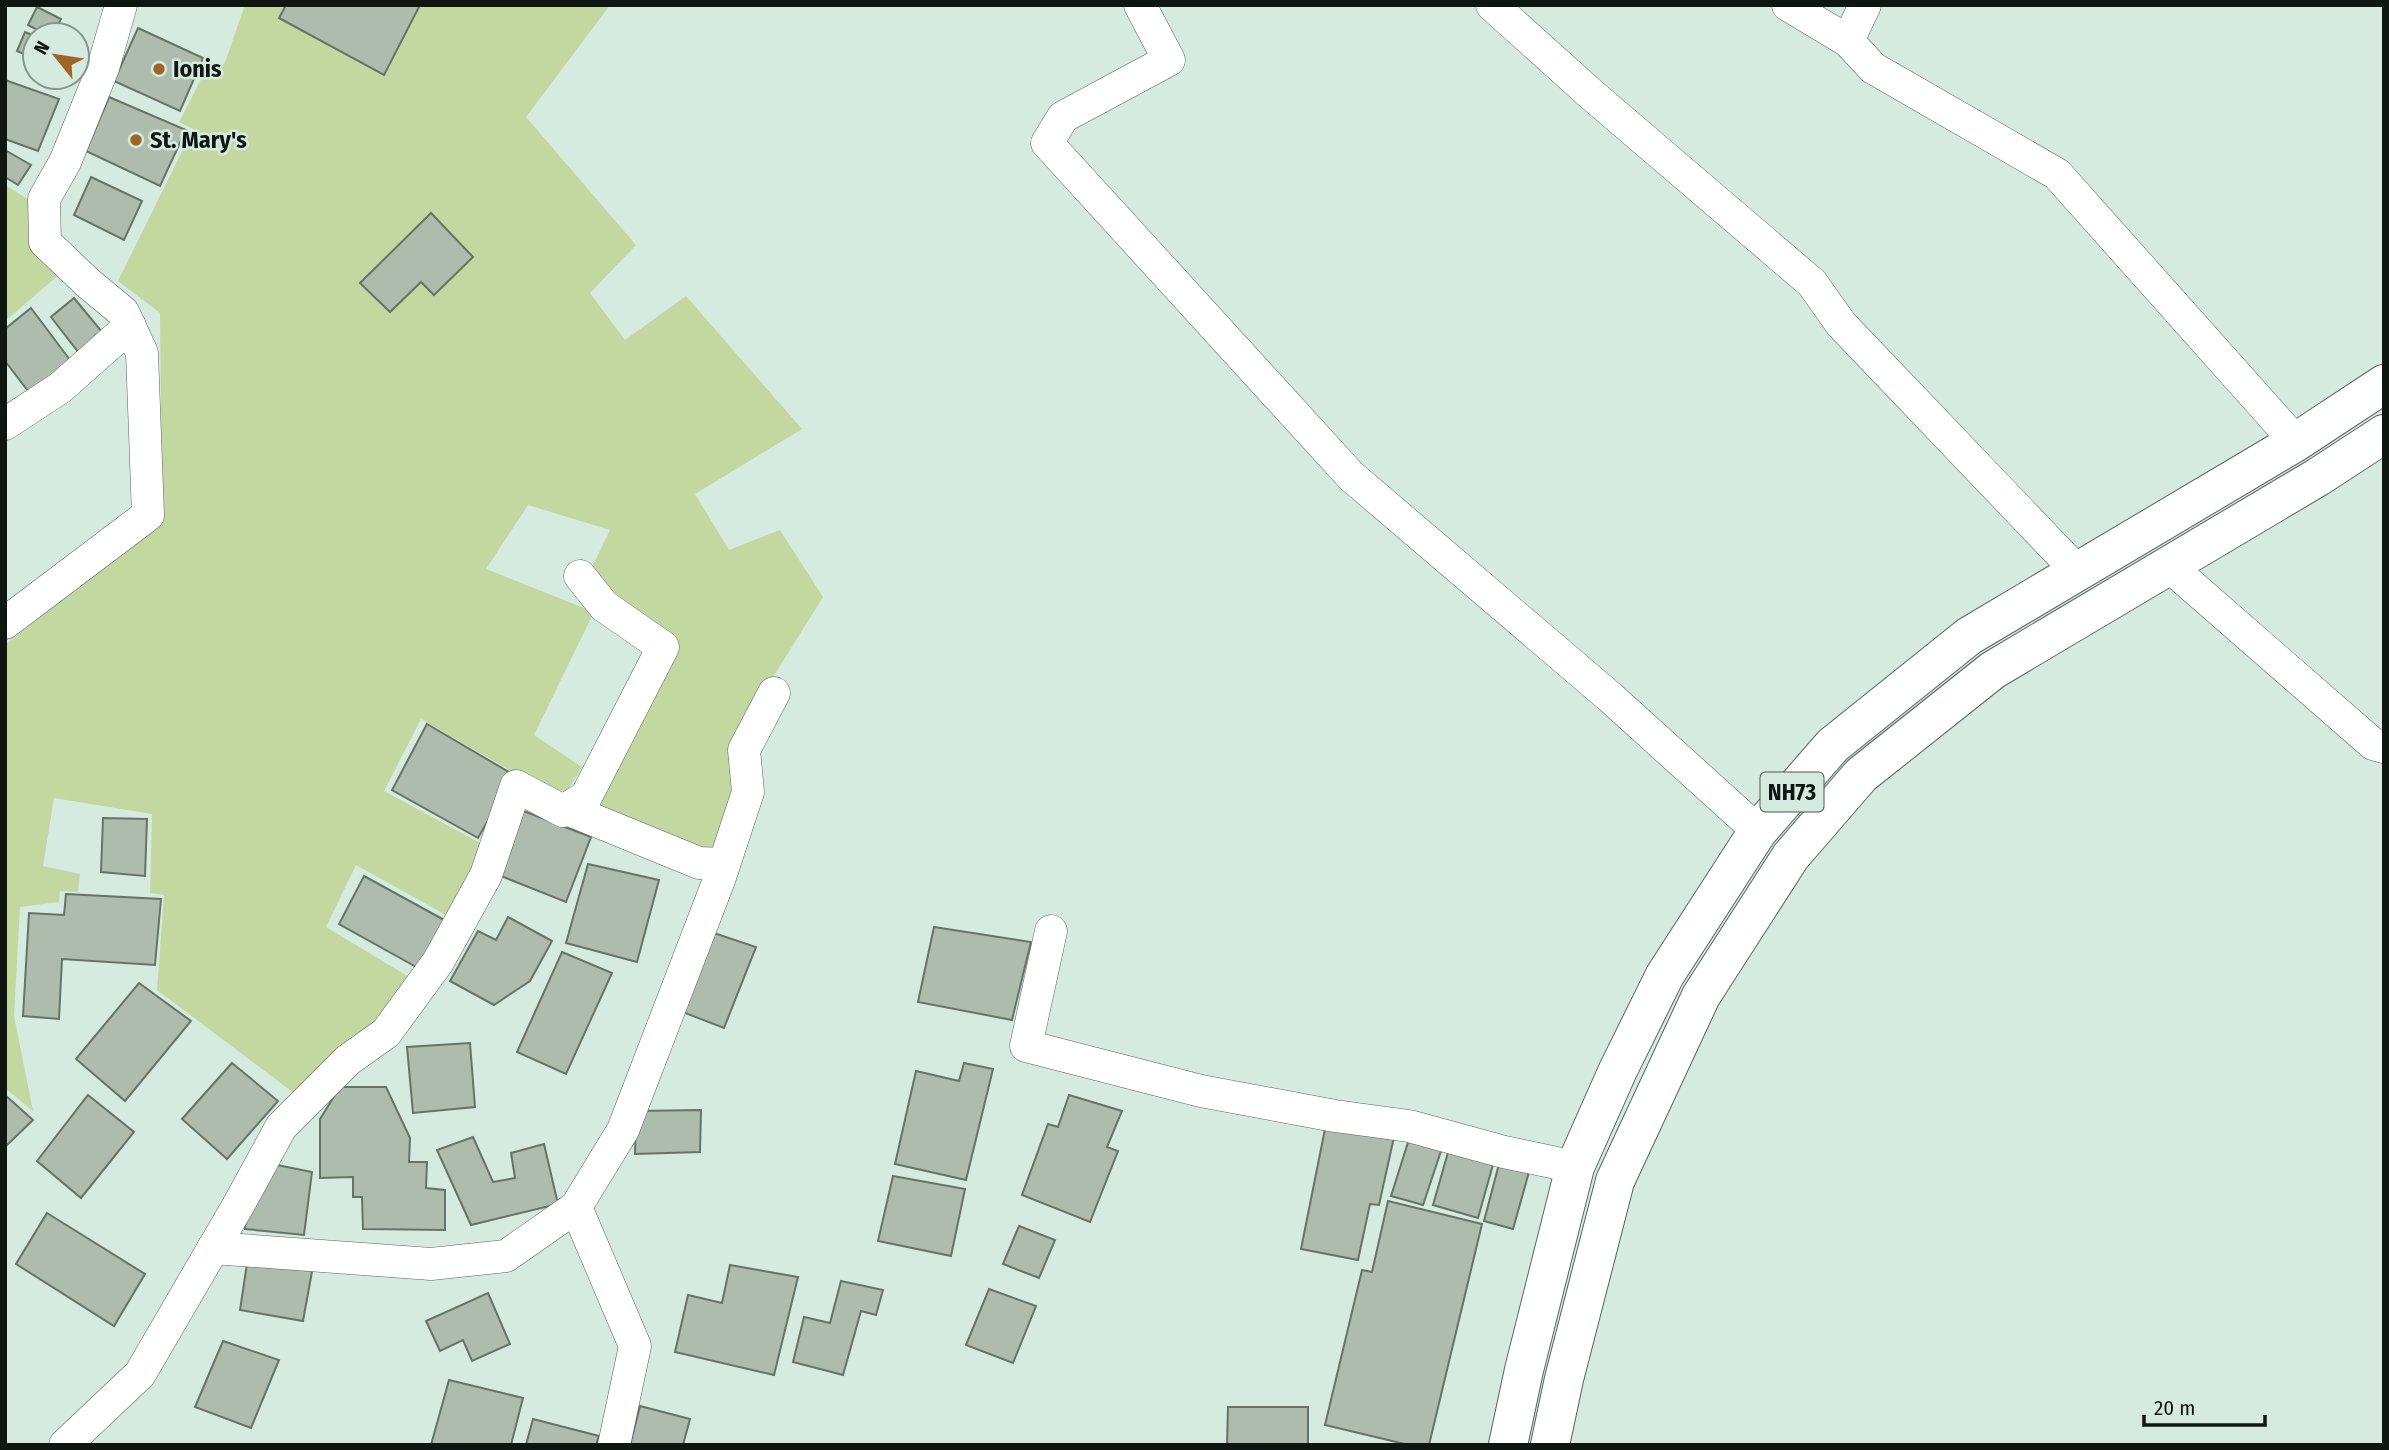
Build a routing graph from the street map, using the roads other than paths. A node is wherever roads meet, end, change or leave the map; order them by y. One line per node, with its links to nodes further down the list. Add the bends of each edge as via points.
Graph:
1 (121, 5): 7 (street, via 103,68 65,162 44,199 45,242 123,312)
2 (1140, 5): 19 (street, via 1169,60 1063,117 1047,143 1351,476 1610,697)
3 (1492, 5): 13 (street, via 1812,283 1841,324)
4 (1788, 5): 6 (street)
5 (1865, 5): 6 (street)
6 (1848, 41): 11 (street, via 1873,68 2057,174)
7 (130, 326): 9 (street, via 60,388); 15 (street, via 142,353 148,515)
8 (2384, 384): 11 (highway, NH73)
9 (5, 424)
10 (2384, 434): 12 (highway, NH73)
11 (2296, 442): 13 (highway, NH73)
12 (2169, 566): 17 (street, via 2373,744); 28 (highway, NH73, via 1993,670 1861,775 1791,856 1701,996 1615,1181)
13 (2076, 570): 19 (highway, NH73, via 1969,636 1833,745)
14 (580, 576): 18 (street, via 604,606 663,647 586,797)
15 (5, 623)
16 (774, 693): 20 (street, via 744,750 748,792)
17 (2384, 747)
18 (567, 808): 20 (street, via 699,863); 24 (street, via 563,811 516,786 486,875 438,962 386,1032 348,1060 281,1127)
19 (1758, 831): 22 (highway, NH73, via 1665,975)
20 (724, 864): 23 (street, via 624,1130)
21 (1051, 931): 22 (street, via 1026,1046 1201,1091 1409,1126)
22 (1575, 1167): 27 (highway, NH73)
23 (576, 1207): 24 (street, via 506,1256 494,1258 431,1264); 26 (street, via 635,1346)
24 (213, 1248): 25 (street, via 140,1374)
25 (65, 1445)
26 (614, 1445)
27 (1508, 1445)
28 (1550, 1445)

